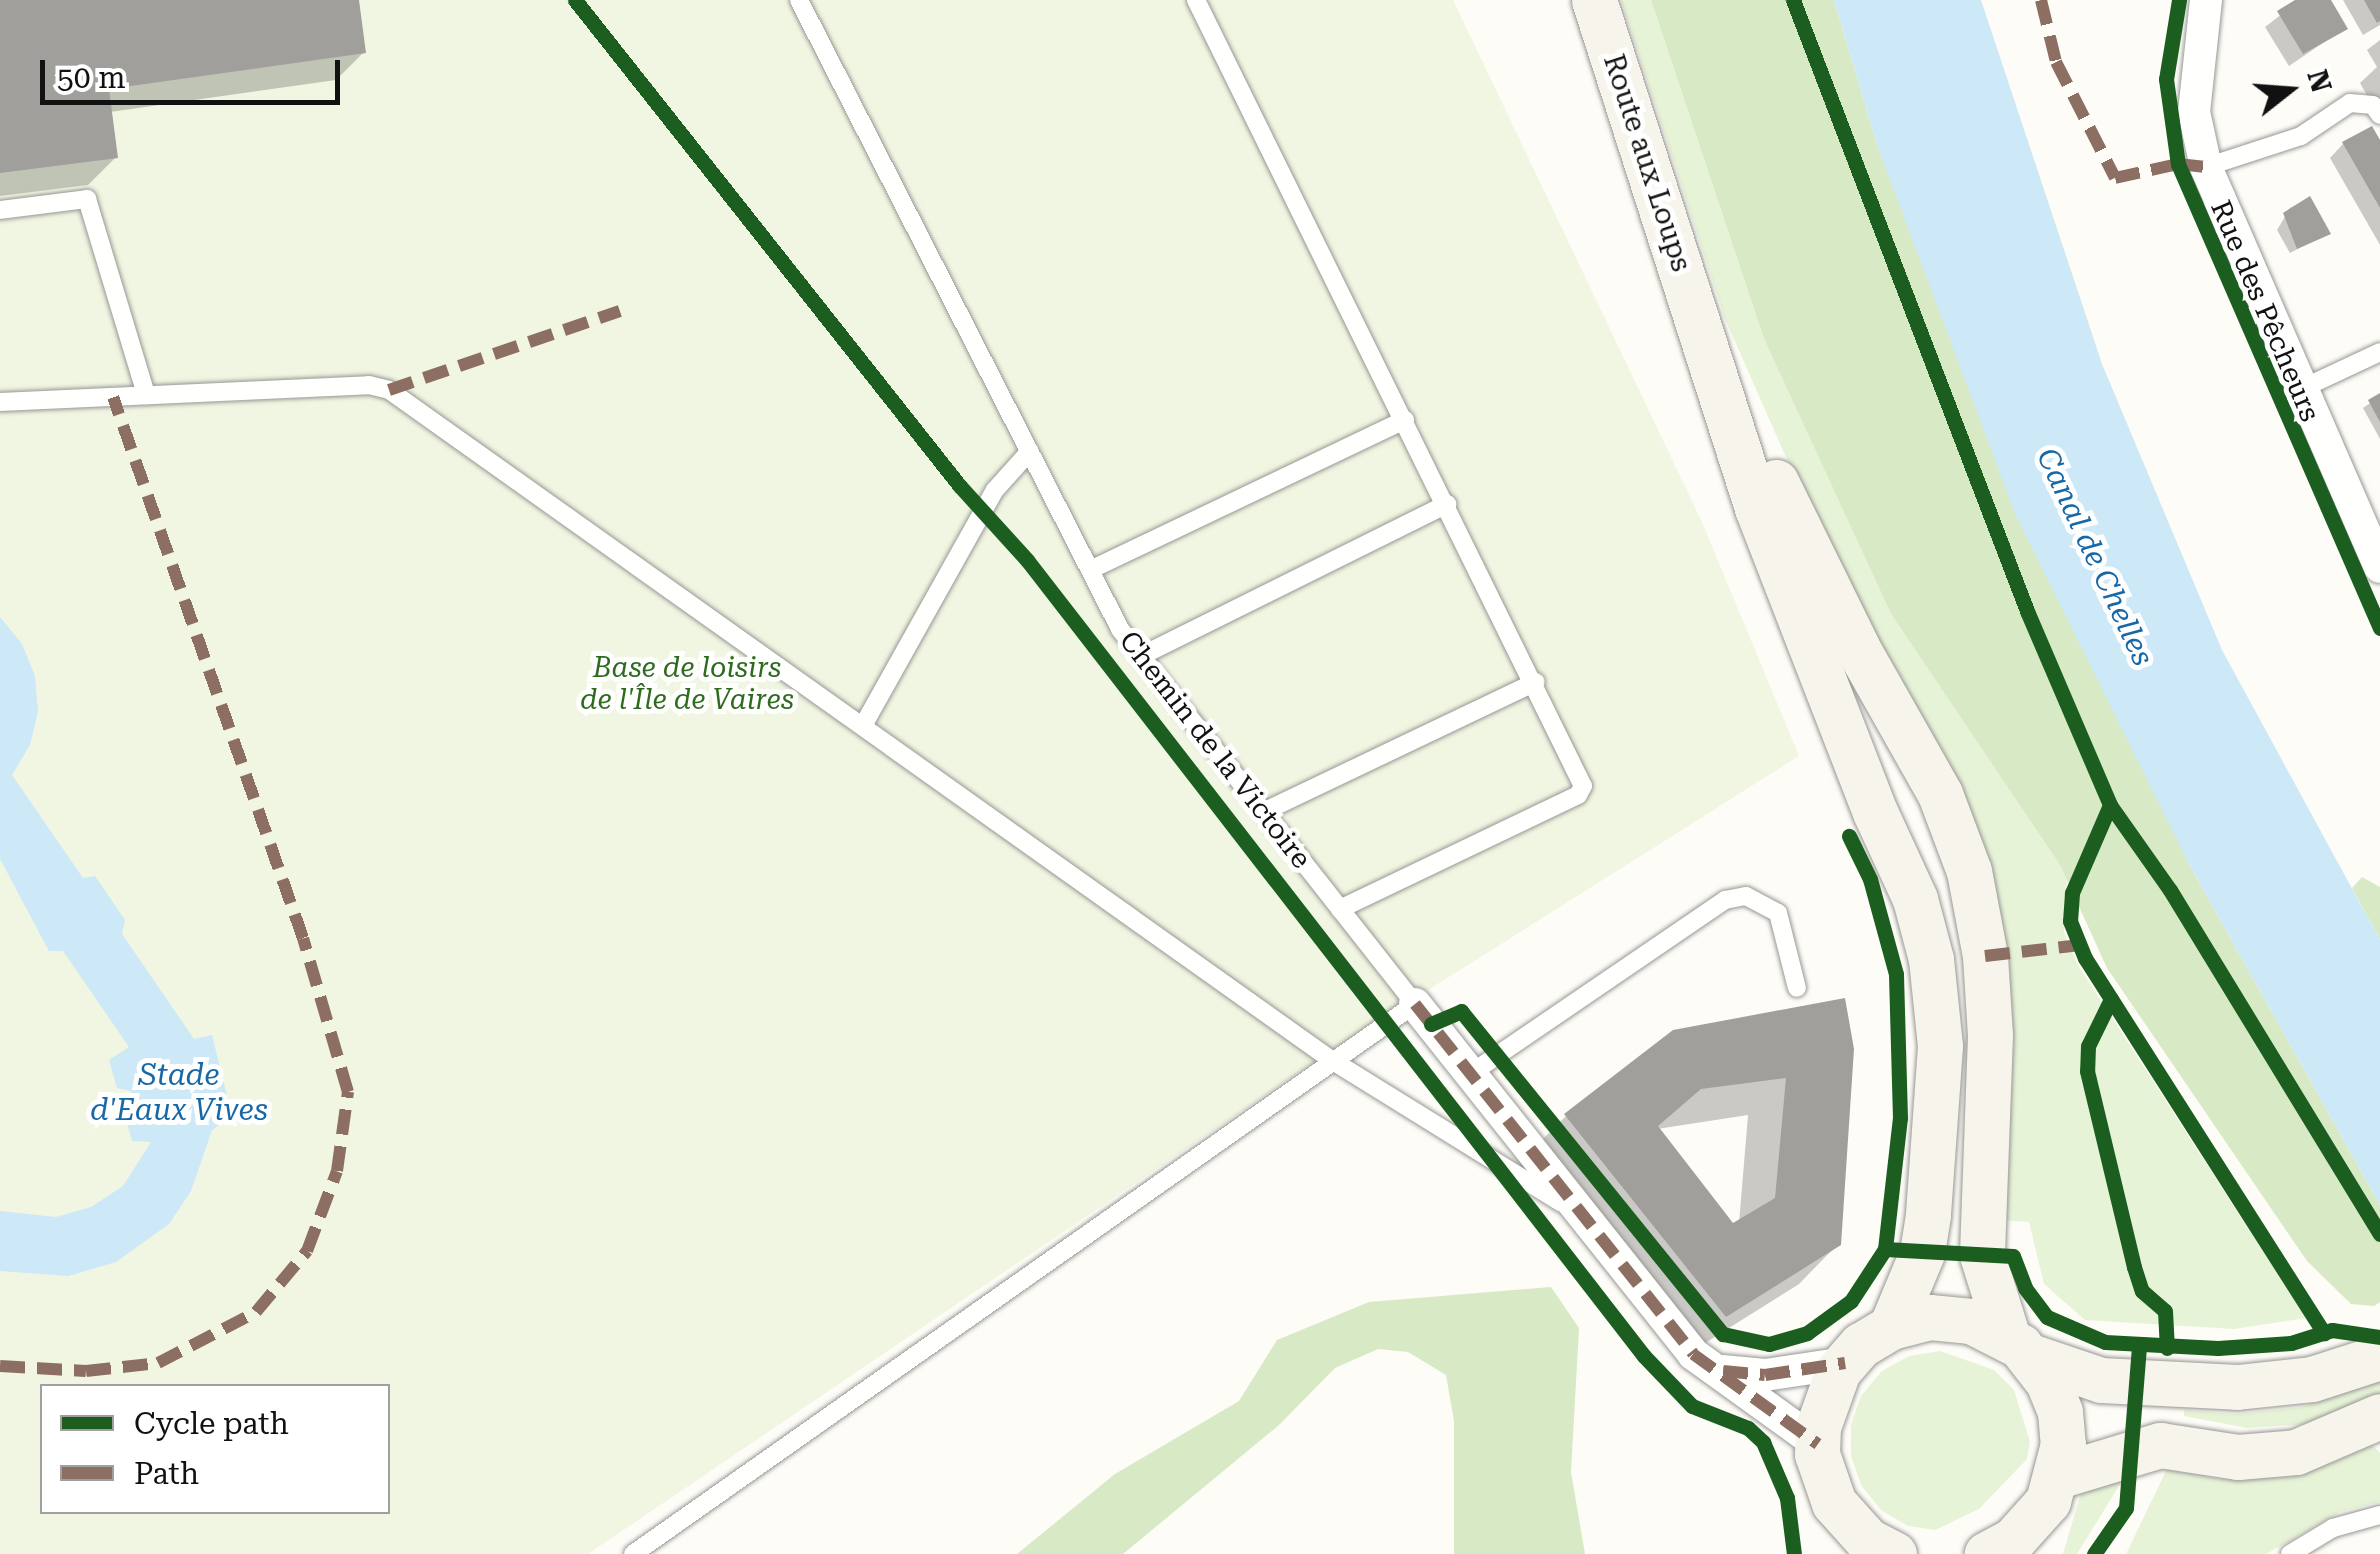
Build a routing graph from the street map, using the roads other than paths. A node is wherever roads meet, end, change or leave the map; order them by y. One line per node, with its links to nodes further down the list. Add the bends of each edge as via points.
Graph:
1 (798, 0): 14 (lane, Chemin de la Victoire)
2 (1196, 0): 13 (lane)
3 (1594, 0): 8 (street, Route aux Loups)
4 (2206, 0): 6 (street, Rue des Pêcheurs, via 2194,112)
5 (2380, 115): 6 (lane, via 2373,104 2350,103 2301,136)
6 (2206, 167): 10 (street, Rue des Pêcheurs)
7 (0, 210): 11 (lane, via 87,199)
8 (1701, 326): 28 (street, via 1757,508 1854,762 1915,898 1931,959 1940,1046 1928,1215 1922,1254); 29 (street, via 1858,648 1940,794 1969,871 1990,1035 1982,1255)
9 (2380, 352): 10 (lane)
10 (2301, 389): 16 (street, Rue des Pêcheurs)
11 (146, 396): 12 (lane); 20 (lane, via 389,390)
12 (0, 402)
13 (1405, 420): 15 (lane); 17 (lane)
14 (1030, 451): 17 (lane, Chemin de la Victoire); 20 (lane, via 995,490)
15 (1448, 504): 18 (lane); 19 (lane)
16 (2380, 568)
17 (1090, 570): 18 (lane, Chemin de la Victoire)
18 (1141, 656): 21 (lane, Chemin de la Victoire)
19 (1536, 682): 21 (lane); 22 (lane, via 1579,769 1578,795)
20 (864, 724): 25 (lane)
21 (1264, 812): 22 (lane, Chemin de la Victoire)
22 (1340, 909): 24 (lane, Chemin de la Victoire)
23 (1797, 988): 26 (lane, via 1778,913 1746,896 1725,900)
24 (1415, 1004): 25 (lane); 26 (street, Chemin de la Victoire)
25 (1332, 1061): 27 (lane); 39 (lane)
26 (1470, 1074): 27 (street, Chemin de la Victoire)
27 (1580, 1214): 32 (street, Chemin de la Victoire, via 1693,1354)
28 (1891, 1327): 29 (street, via 1951,1317); 31 (street)
29 (2019, 1347): 30 (street, via 2101,1380 2238,1387 2312,1379); 35 (street, via 2060,1412)
30 (2380, 1356)
31 (1845, 1364): 32 (street, via 1764,1375); 34 (street, via 1823,1402)
32 (1718, 1371): 34 (street, Chemin de la Victoire)
33 (2380, 1416): 35 (street, via 2296,1452 2238,1457 2160,1445)
34 (1818, 1444): 36 (street)
35 (2058, 1476): 38 (street)
36 (1834, 1503): 40 (street); 41 (street, via 1868,1541)
37 (2380, 1515): 43 (lane, via 2333,1528)
38 (2037, 1538): 42 (street)
39 (633, 1554)
40 (1833, 1554)
41 (1894, 1554)
42 (1987, 1554)
43 (2290, 1554)

